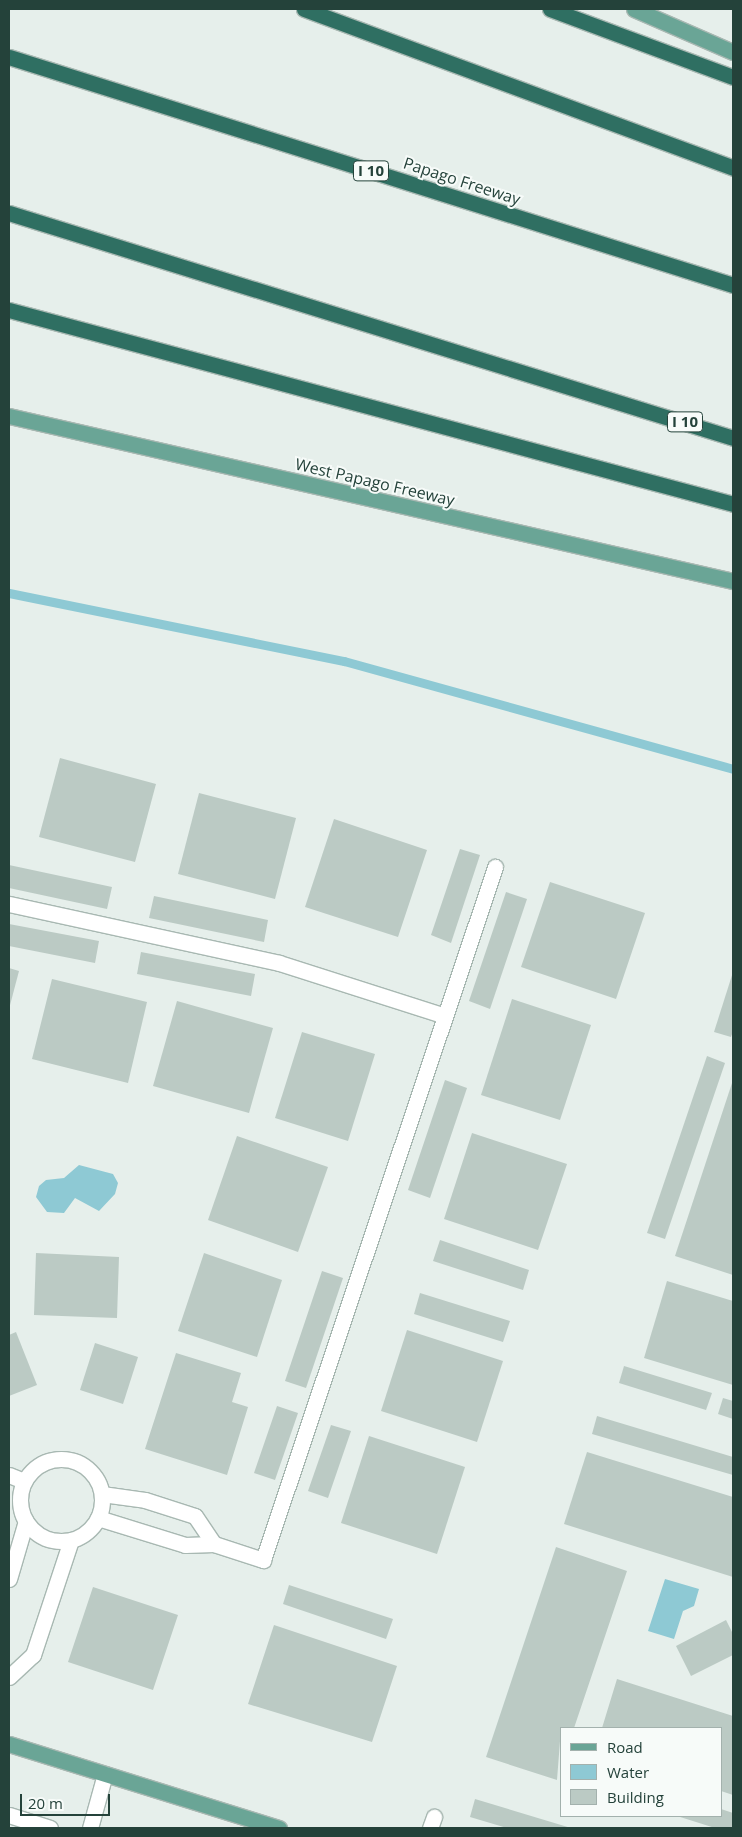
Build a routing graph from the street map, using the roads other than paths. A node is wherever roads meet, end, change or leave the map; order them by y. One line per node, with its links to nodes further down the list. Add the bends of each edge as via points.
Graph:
1 (304, 9): 7 (highway)
2 (550, 9): 6 (highway)
3 (634, 9): 4 (main road)
4 (733, 52)
5 (9, 57): 9 (highway, Papago Freeway / I 10)
6 (733, 77)
7 (733, 168)
8 (9, 213): 12 (highway, I 10)
9 (733, 286)
10 (9, 310): 13 (highway)
11 (9, 416): 14 (main road, West Papago Freeway)
12 (733, 438)
13 (733, 504)
14 (733, 581)
15 (495, 867): 17 (street)
16 (9, 904): 17 (street, via 279,963)
17 (445, 1016): 24 (street, via 263,1560)
18 (9, 1475): 19 (street)
19 (24, 1481): 20 (street, via 45,1462 66,1459 90,1471); 22 (street, via 20,1503)
20 (102, 1494): 21 (street); 24 (street, via 145,1500 195,1516)
21 (98, 1518): 23 (street, via 88,1531); 24 (street, via 185,1545)
22 (26, 1521): 23 (street, via 46,1538); 25 (street)
23 (71, 1540): 26 (street, via 33,1655)
24 (214, 1544)
25 (9, 1578)
26 (9, 1677)
27 (9, 1744): 28 (main road)
28 (105, 1774): 31 (street); 32 (main road)
29 (9, 1815): 30 (street)
30 (50, 1828)
31 (90, 1828)
32 (279, 1828)

